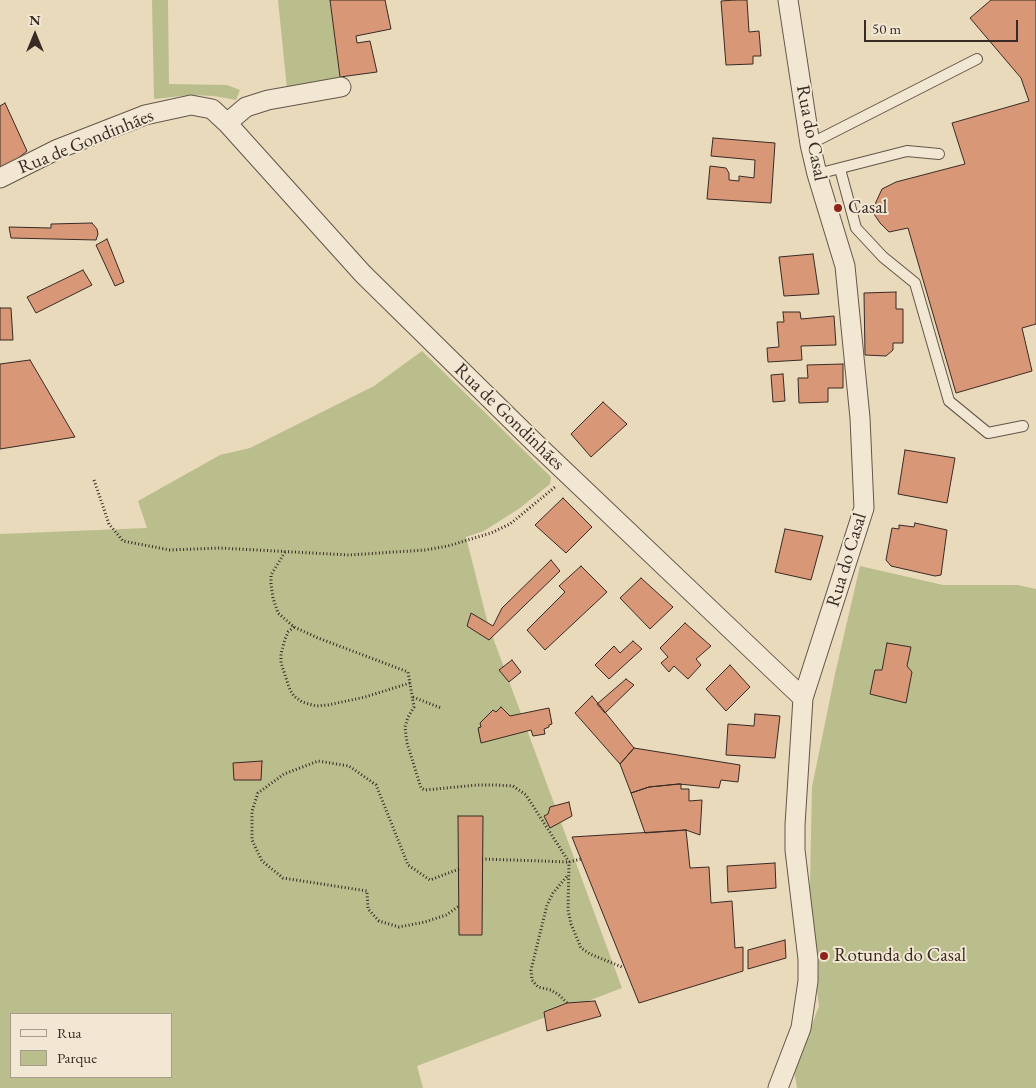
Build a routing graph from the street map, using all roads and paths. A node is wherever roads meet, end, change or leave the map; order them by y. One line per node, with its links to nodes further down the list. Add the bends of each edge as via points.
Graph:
1 (788, 0): 5 (street, Rua do Casal)
2 (977, 59): 5 (lane)
3 (341, 87): 4 (street, via 268,100 246,107)
4 (227, 123): 9 (street, Rua de Gondinhães, via 212,109 191,105 167,109 58,149); 11 (street, Rua de Gondinhães, via 363,274)
5 (810, 144): 8 (street, Rua do Casal)
6 (939, 154): 7 (lane, via 907,151)
7 (840, 169): 8 (lane); 10 (lane, via 856,228 883,257 915,283 949,400 988,432)
8 (817, 174): 17 (street, Rua do Casal, via 845,266 860,418 864,508)
9 (0, 178)
10 (1023, 426)
11 (568, 474): 13 (path, via 510,524 448,546 349,555); 17 (street, Rua de Gondinhães)
12 (94, 480): 13 (path, via 109,524 123,541 170,550 220,548)
13 (285, 552): 14 (path, via 272,575 271,584 278,613)
14 (294, 627): 15 (path, via 408,672); 15 (path, via 285,638 281,663 290,690 302,702 328,705)
15 (410, 683): 16 (path)
16 (412, 697): 18 (path); 21 (path, via 414,707 405,727 421,788 514,786 526,795)
17 (803, 698): 27 (street, Rua do Casal, via 795,850 808,981 800,1028)
18 (441, 708)
19 (482, 859): 21 (path)
20 (581, 859): 21 (path)
21 (569, 862): 23 (path)
22 (459, 869): 24 (path, via 430,880 408,865 376,785 349,766 318,762 284,774 258,793 252,811 252,840 262,861 283,878 367,890 368,909 380,921 398,927 446,915)
23 (569, 875): 25 (path, via 568,910 581,948); 26 (path, via 547,905 531,970 532,980 538,987 559,995)
24 (459, 906)
25 (622, 967)
26 (566, 1003)
27 (778, 1088)

